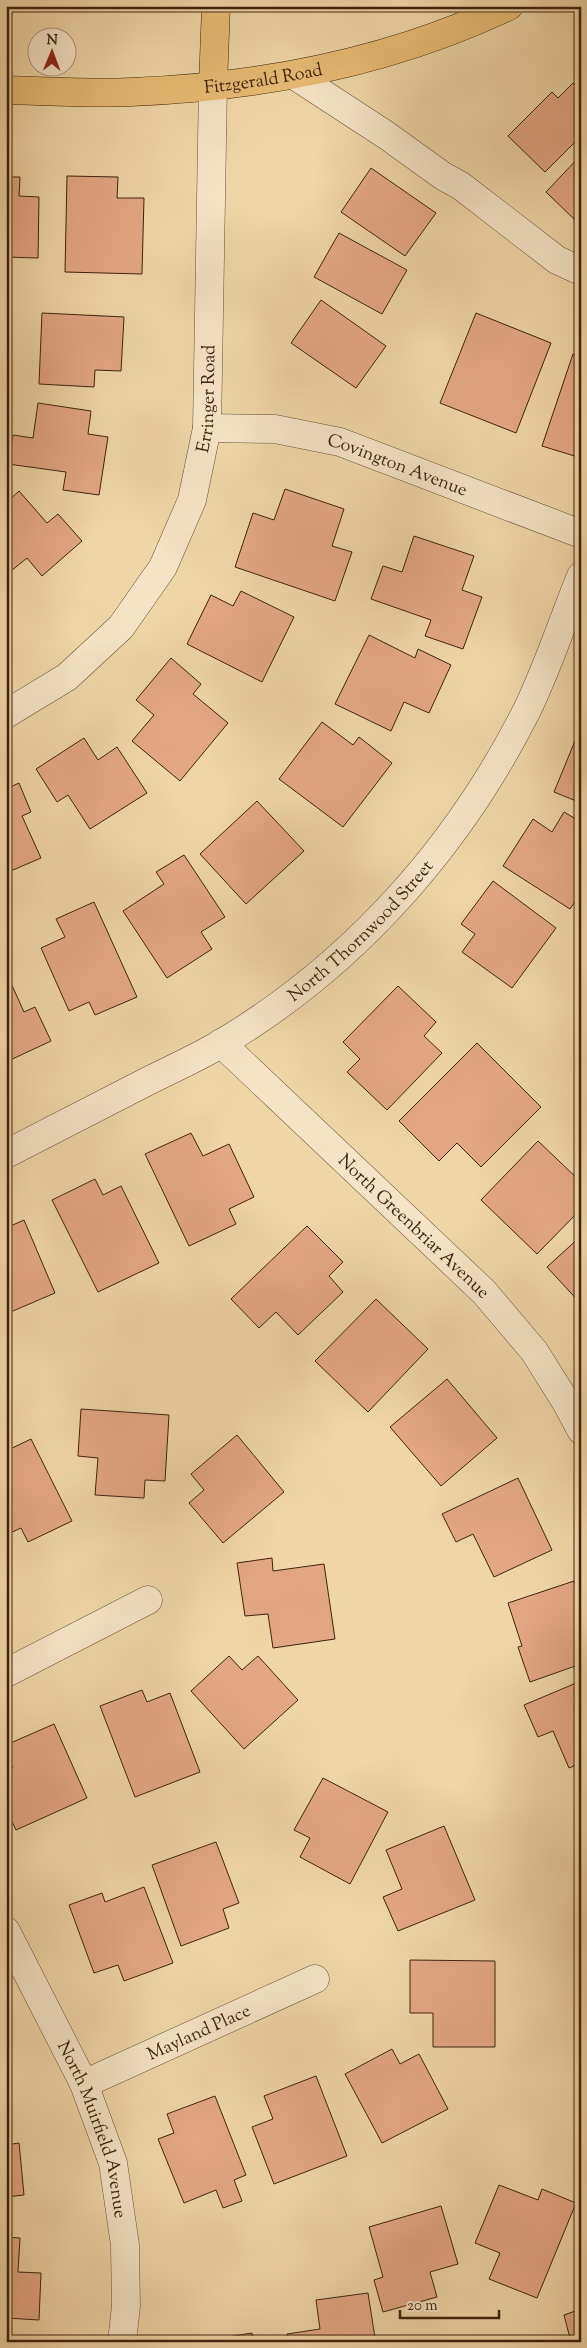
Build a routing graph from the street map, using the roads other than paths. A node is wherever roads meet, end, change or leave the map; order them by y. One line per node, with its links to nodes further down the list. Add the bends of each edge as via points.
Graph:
1 (216, 6): 4 (main road, Erringer Road)
2 (509, 6): 3 (main road, Fitzgerald Road, via 410,46)
3 (294, 75): 4 (main road, Fitzgerald Road); 6 (street, via 461,186 557,260)
4 (213, 85): 5 (main road, Fitzgerald Road, via 131,92); 7 (street, Erringer Road)
5 (6, 90)
6 (581, 271)
7 (206, 428): 8 (street, Covington Avenue, via 275,429 340,442); 10 (street, Erringer Road, via 192,500 163,567 121,627 67,677)
8 (581, 534)
9 (581, 576): 11 (street, North Thornwood Street, via 527,708 490,777 450,838 399,899 342,955 290,997)
10 (6, 714)
11 (221, 1043): 12 (street, North Thornwood Street); 13 (street, North Greenbriar Avenue, via 484,1292 534,1351)
12 (6, 1154)
13 (581, 1430)
14 (148, 1600): 15 (street)
15 (6, 1673)
16 (6, 1931): 18 (street, North Muirfield Avenue)
17 (315, 1979): 18 (street, Mayland Place)
18 (84, 2084): 19 (street, North Muirfield Avenue, via 112,2163 125,2245 126,2306)
19 (122, 2342)

